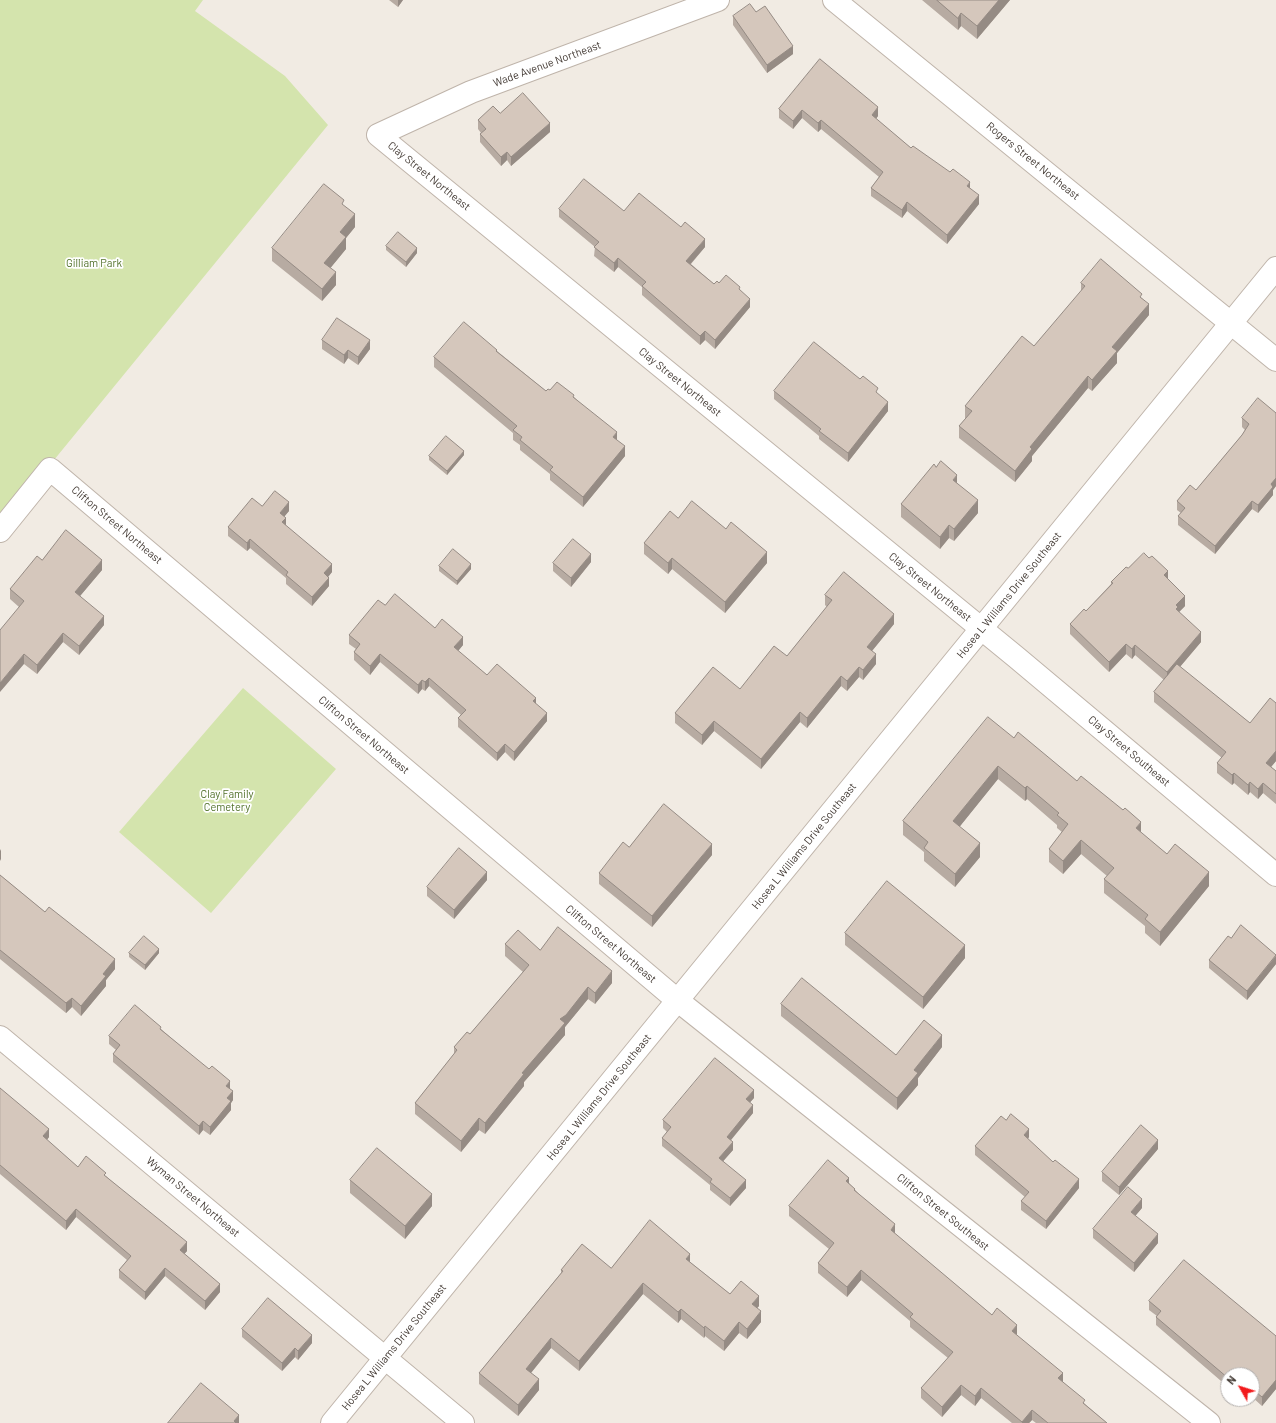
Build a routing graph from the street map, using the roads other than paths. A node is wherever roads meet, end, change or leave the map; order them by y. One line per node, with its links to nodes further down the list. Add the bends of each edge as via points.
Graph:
1 (718, 0): 3 (street, Wade Avenue Northeast, via 471,92)
2 (834, 0): 5 (street, Rogers Street Northeast)
3 (378, 135): 8 (street, Clay Street Northeast)
4 (1276, 268): 5 (street, Hosea L Williams Drive Southeast)
5 (1231, 323): 6 (street, Rogers Street Northeast); 8 (street, Hosea L Williams Drive Southeast)
6 (1276, 360)
7 (0, 531): 10 (street, Clifton Street Northeast, via 50,469)
8 (981, 629): 9 (street, Clay Street Southeast); 10 (street, Hosea L Williams Drive Southeast)
9 (1276, 874)
10 (678, 1000): 12 (street, Hosea L Williams Drive Southeast); 15 (street, Clifton Street Southeast)
11 (0, 1037): 12 (street, Wyman Street Northeast)
12 (385, 1358): 13 (street, Hosea L Williams Drive Southeast); 14 (street, Wyman Street Northeast)
13 (332, 1423)
14 (463, 1423)
15 (1209, 1423)

